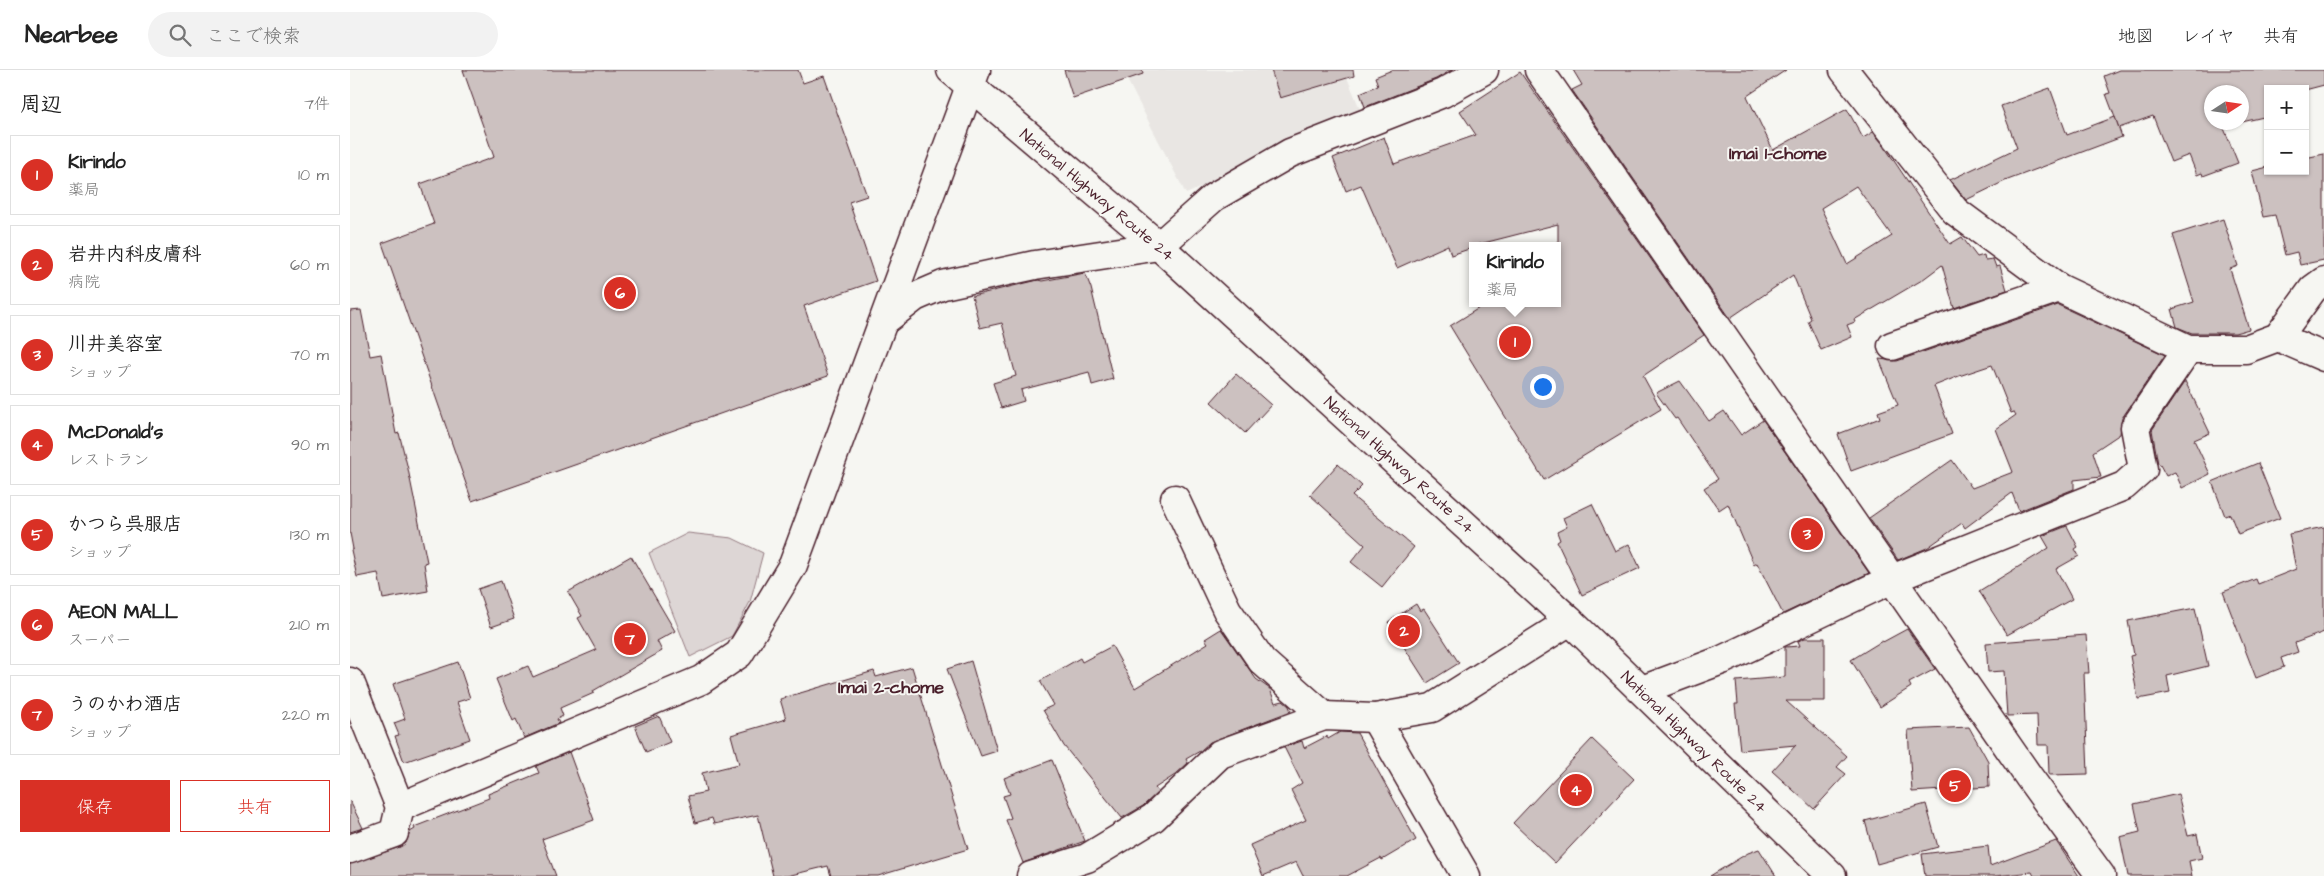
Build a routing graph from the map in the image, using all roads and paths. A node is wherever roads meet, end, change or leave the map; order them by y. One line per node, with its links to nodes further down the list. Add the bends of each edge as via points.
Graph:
1 (1484, 70): 5 (main road, via 1443,93 1290,153 1214,197)
2 (1539, 70): 14 (main road)
3 (1844, 70): 7 (main road, via 1955,211)
4 (965, 76): 5 (main road, National Highway Route 24); 8 (main road)
5 (1159, 246): 8 (main road, via 1035,265 943,284 915,297); 15 (main road, National Highway Route 24)
6 (2324, 280): 9 (main road, via 2313,289)
7 (2059, 288): 10 (main road); 11 (main road)
8 (884, 321): 20 (main road, via 793,565 739,654 701,680)
9 (2278, 337): 11 (main road, via 2246,349); 12 (main road)
10 (1892, 346)
11 (2188, 349): 14 (main road, via 2136,427 2143,469 2124,486)
12 (2324, 356)
13 (1175, 499): 18 (main road, via 1227,610 1262,661)
14 (1892, 579): 17 (main road, via 1722,660); 26 (main road)
15 (1570, 622): 17 (main road, National Highway Route 24); 19 (main road, via 1432,708)
16 (350, 682): 20 (main road)
17 (1642, 690): 25 (main road, National Highway Route 24)
18 (1324, 716): 19 (main road); 22 (main road, via 1220,754 1153,818)
19 (1376, 718): 24 (main road)
20 (400, 807): 21 (main road, via 394,833)
21 (350, 849)
22 (1090, 867): 23 (main road)
23 (1031, 876)
24 (1466, 876)
25 (1832, 876)
26 (2101, 876)

